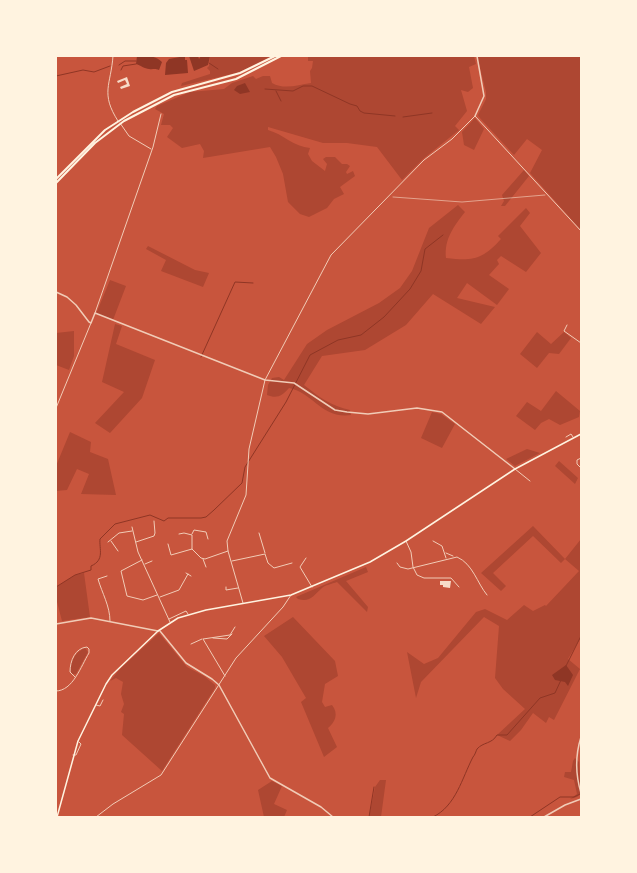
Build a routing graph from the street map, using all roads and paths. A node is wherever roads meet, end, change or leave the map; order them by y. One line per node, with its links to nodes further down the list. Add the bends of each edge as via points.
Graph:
1 (113, 56): 7 (street, via 107,98 111,109 129,136)
2 (275, 56): 8 (highway, via 240,74 172,92 122,118 93,141)
3 (281, 56): 9 (highway, via 239,78 174,95 124,121)
4 (477, 56): 6 (street, via 484,96)
5 (161, 114): 7 (street)
6 (476, 116): 10 (street); 11 (street, via 452,139 424,160)
7 (151, 149): 14 (street)
8 (56, 179)
9 (56, 183)
10 (548, 195): 11 (path, via 468,202); 12 (street)
11 (388, 196): 18 (street, via 331,255)
12 (581, 231)
13 (56, 292): 15 (street, via 67,297)
14 (95, 313): 15 (street); 18 (street)
15 (91, 323): 19 (street)
16 (567, 325): 17 (street, via 564,331)
17 (581, 343)
18 (265, 380): 25 (street, via 294,383 335,410 368,414 417,408 442,412); 48 (street, via 249,449 246,495 231,530)
19 (56, 408)
20 (581, 434): 22 (main road)
21 (566, 437): 22 (street, via 571,434)
22 (574, 437): 25 (main road)
23 (581, 458): 24 (street, via 576,464)
24 (581, 468)
25 (515, 469): 26 (street); 40 (main road)
26 (530, 481)
27 (154, 521): 43 (street, via 154,536)
28 (132, 527): 31 (street)
29 (195, 527): 32 (street)
30 (206, 529): 33 (street)
31 (132, 530): 38 (street, via 119,533); 43 (street)
32 (194, 530): 33 (street); 36 (street)
33 (206, 532): 37 (street)
34 (258, 532): 50 (street)
35 (179, 534): 36 (street)
36 (192, 535): 46 (street)
37 (208, 539)
38 (111, 540): 42 (street); 47 (street)
39 (438, 540): 44 (street)
40 (406, 541): 64 (street); 68 (main road, via 374,560)
41 (433, 541): 44 (street)
42 (108, 542)
43 (135, 542): 57 (street)
44 (436, 543): 49 (street, via 442,546)
45 (168, 544): 51 (street)
46 (192, 549): 51 (street); 55 (street)
47 (118, 551)
48 (228, 551): 55 (street); 59 (street)
49 (446, 553): 52 (street); 56 (street)
50 (265, 554): 59 (street); 60 (street, via 268,563 274,568)
51 (171, 556): 53 (street)
52 (454, 556): 56 (street); 73 (street, via 461,558 474,572)
53 (172, 558)
54 (306, 558): 68 (street, via 300,567)
55 (203, 559): 63 (street)
56 (446, 559): 64 (street)
57 (142, 560): 62 (street); 71 (street, via 121,571 127,596 143,600)
58 (152, 561): 62 (street)
59 (231, 561): 70 (street)
60 (292, 562)
61 (398, 563): 64 (street, via 404,568)
62 (144, 564): 71 (street)
63 (206, 567)
64 (413, 567): 69 (street, via 421,577 451,578)
65 (107, 576): 78 (street, via 98,579 107,602)
66 (191, 576): 74 (street, via 187,574 179,590)
67 (226, 587): 70 (street, via 226,590)
68 (312, 587): 72 (main road)
69 (459, 587)
70 (239, 588): 75 (street)
71 (158, 594): 74 (street)
72 (291, 595): 75 (main road); 87 (street, via 242,651)
73 (487, 595)
74 (159, 598): 77 (street)
75 (243, 604): 76 (main road)
76 (188, 614): 77 (street, via 186,611); 79 (main road)
77 (168, 619): 79 (street)
78 (110, 622): 80 (street, via 91,618); 82 (street)
79 (170, 622): 82 (main road)
80 (56, 624)
81 (236, 626): 83 (street)
82 (159, 630): 89 (street, via 186,663); 92 (main road, via 112,675)
83 (232, 634): 84 (street); 84 (street, via 227,639)
84 (211, 638): 85 (street)
85 (203, 639): 86 (street); 87 (street)
86 (191, 644)
87 (225, 676): 89 (street)
88 (75, 677): 88 (street, via 70,672 71,663 76,652 87,647 89,653); 90 (street, via 66,689)
89 (219, 685): 99 (street, via 161,775); 100 (street, via 270,778 321,807)
90 (56, 691)
91 (103, 700): 92 (street, via 100,706)
92 (95, 705): 97 (main road, via 73,755)
93 (581, 736): 94 (street, via 576,754)
94 (581, 793): 95 (street)
95 (577, 799): 96 (street); 101 (street)
96 (581, 799)
97 (57, 813): 98 (main road)
98 (57, 817)
99 (96, 817)
100 (333, 817)
101 (544, 817)

